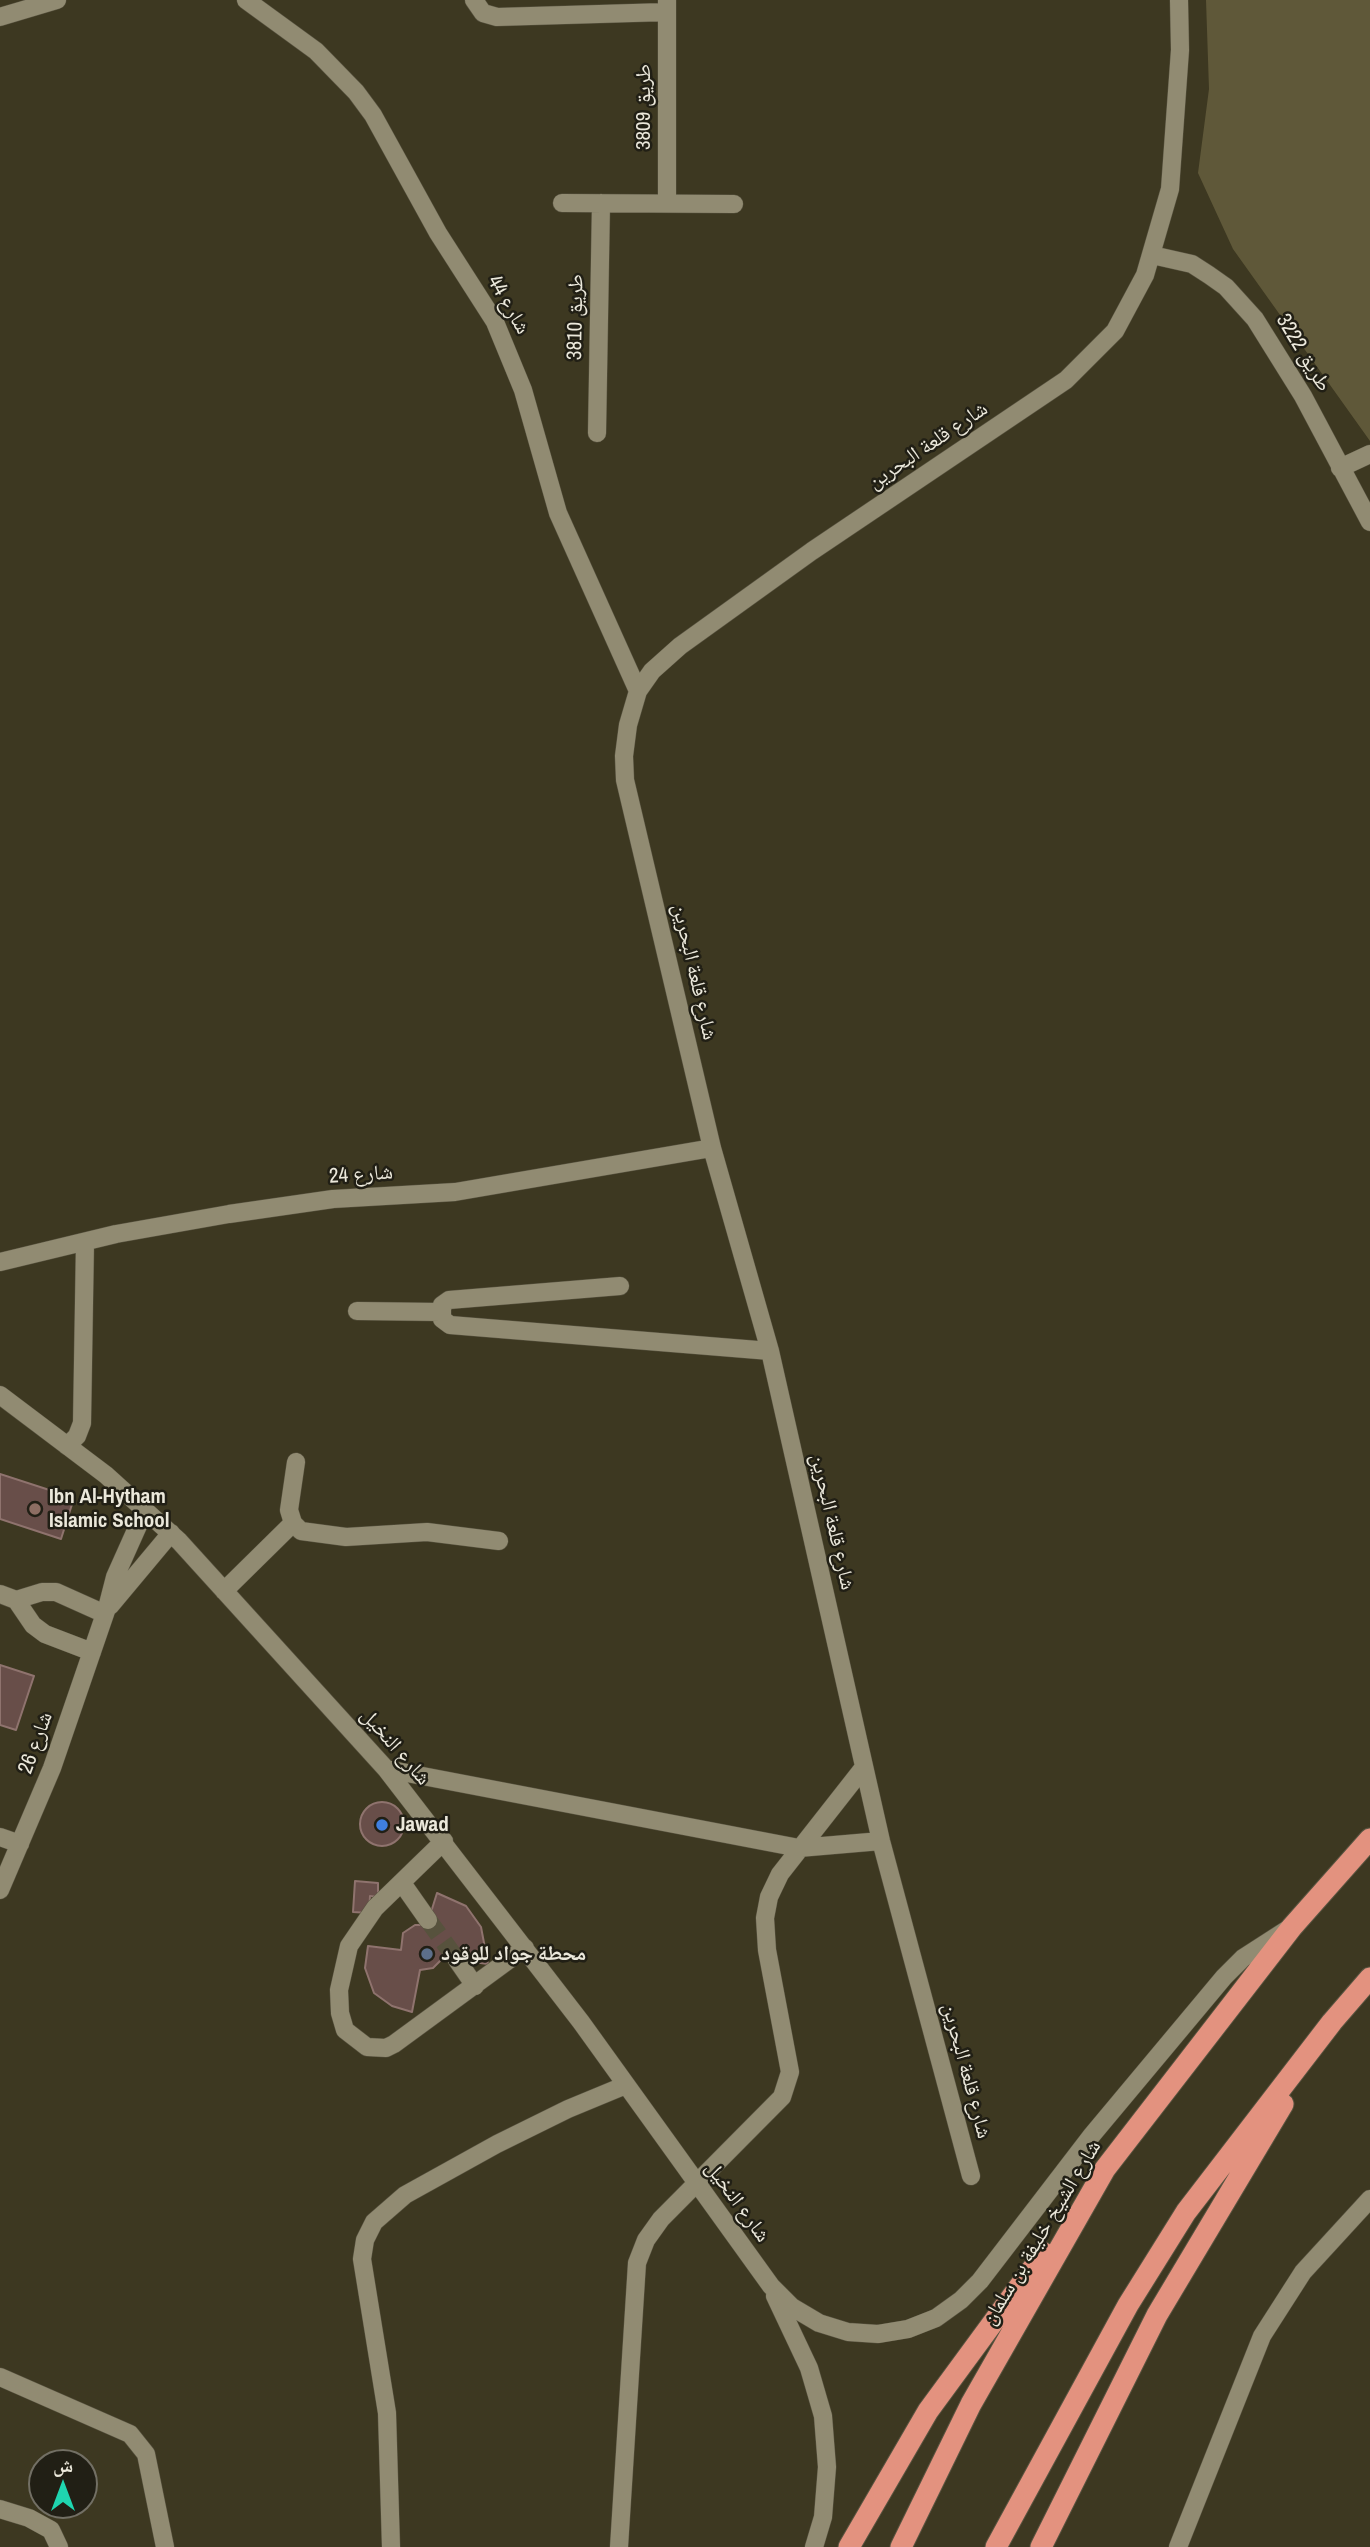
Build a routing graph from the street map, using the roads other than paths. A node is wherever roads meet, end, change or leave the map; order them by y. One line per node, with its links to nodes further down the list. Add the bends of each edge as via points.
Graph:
1 (57, 0): 6 (street)
2 (246, 0): 16 (street, شارع 44, via 316,51 356,92 495,322 523,390 558,513)
3 (474, 0): 5 (street, طريق 3809, via 483,13 497,17)
4 (1179, 0): 11 (street, شارع قلعة البحرين, via 1170,189)
5 (667, 6): 8 (street, طريق 3809)
6 (0, 17)
7 (562, 202): 9 (street)
8 (667, 202): 9 (street); 10 (street)
9 (601, 203): 12 (street, طريق 3810)
10 (734, 204)
11 (1152, 255): 14 (street, طريق 3222, via 1192,264 1241,302 1303,396); 16 (street, شارع قلعة البحرين, via 1115,331 1066,380 720,614 652,671)
12 (597, 433)
13 (1370, 454): 14 (street)
14 (1340, 468): 15 (street, طريق 3222)
15 (1370, 522)
16 (638, 691): 17 (street, شارع قلعة البحرين, via 628,725 625,780)
17 (712, 1148): 18 (street, شارع 24, via 456,1192 333,1199 229,1214); 23 (street, شارع قلعة البحرين)
18 (85, 1242): 19 (street, شارع 24); 25 (street, via 82,1423)
19 (4, 1262)
20 (620, 1286): 22 (street, via 449,1300)
21 (357, 1311): 22 (street)
22 (441, 1312): 23 (street, via 450,1325)
23 (770, 1351): 35 (street, شارع قلعة البحرين)
24 (0, 1395): 25 (street, شارع النخيل)
25 (68, 1446): 27 (street, شارع النخيل)
26 (296, 1462): 28 (street, via 289,1503)
27 (145, 1510): 29 (street, شارع النخيل); 33 (street, شارع 26, via 115,1577)
28 (293, 1523): 30 (street, via 301,1531 326,1536 427,1532); 31 (street)
29 (171, 1533): 31 (street, شارع النخيل); 33 (street, شارع 26)
30 (499, 1541)
31 (224, 1591): 36 (street, شارع النخيل)
32 (8, 1597): 33 (street, via 56,1592); 34 (street, via 45,1634)
33 (106, 1611): 34 (street, شارع 26)
34 (92, 1652): 41 (street, شارع 26)
35 (864, 1767): 40 (street, شارع قلعة البحرين); 42 (street)
36 (386, 1769): 39 (street, شارع النخيل); 42 (street)
37 (0, 1837): 41 (street)
38 (1370, 1839): 46 (highway, شارع الشيخ خليفة بن سلمان)
39 (444, 1841): 43 (street); 47 (street, شارع النخيل)
40 (881, 1842): 42 (street); 54 (street, شارع قلعة البحرين)
41 (20, 1844): 44 (street, شارع 26)
42 (799, 1848): 55 (street, via 780,1874 765,1918 790,2072 782,2097)
43 (402, 1882): 45 (street); 50 (street, via 368,1917 349,1946 340,1990 345,2030 367,2047 386,2048)
44 (0, 1890)
45 (428, 1920)
46 (1292, 1927): 53 (highway, شارع الشيخ خليفة بن سلمان); 57 (street, شارع النخيل, via 1254,1950 1224,1977 961,2301 908,2329 848,2332 819,2323 792,2307)
47 (525, 1948): 50 (street); 52 (street, شارع النخيل)
48 (457, 1960): 50 (street)
49 (1370, 1978): 51 (highway)
50 (475, 1986)
51 (1332, 2022): 67 (highway, via 1186,2212 1128,2305); 68 (highway, via 1157,2315)
52 (626, 2085): 55 (street, شارع النخيل); 62 (street, via 497,2144 405,2195 374,2222 362,2259 387,2413)
53 (1105, 2169): 65 (highway, via 928,2411); 66 (highway, شارع الشيخ خليفة بن سلمان, via 971,2403)
54 (971, 2176)
55 (696, 2187): 57 (street, شارع النخيل); 63 (street, via 661,2219 637,2263)
56 (1370, 2199): 69 (street, via 1303,2272 1262,2336)
57 (771, 2286): 64 (street, شارع النخيل, via 809,2368 823,2416 827,2467 823,2517)
58 (0, 2377): 61 (street, via 130,2434 146,2454)
59 (0, 2509): 60 (street, via 51,2530)
60 (59, 2547)
61 (165, 2547)
62 (391, 2547)
63 (619, 2547)
64 (814, 2547)
65 (849, 2547)
66 (901, 2547)
67 (996, 2547)
68 (1041, 2547)
69 (1178, 2547)

